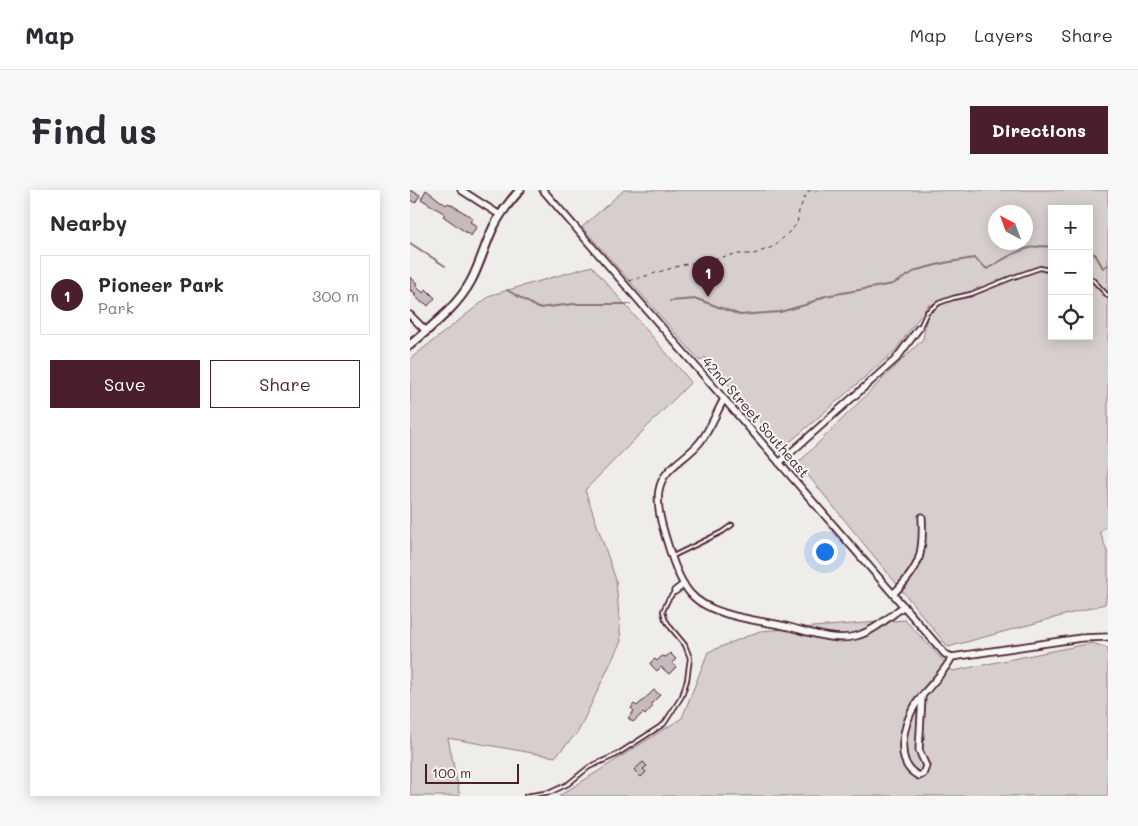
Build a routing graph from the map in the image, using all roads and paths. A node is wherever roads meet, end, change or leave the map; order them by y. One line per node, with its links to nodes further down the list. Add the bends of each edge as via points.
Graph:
1 (461, 190): 5 (street)
2 (520, 190): 5 (street)
3 (542, 190): 8 (street, 42nd Street Southeast)
4 (810, 190): 8 (path, via 805,196 797,224 775,246 754,254 682,264)
5 (500, 215): 12 (street, via 470,283 446,313)
6 (1048, 270): 11 (lane, via 1040,268 953,298 927,312)
7 (1093, 280): 9 (lane)
8 (623, 283): 14 (street, 42nd Street Southeast)
9 (1108, 296)
10 (410, 315): 12 (street)
11 (919, 328): 15 (street, via 896,359)
12 (426, 331): 13 (street)
13 (410, 345)
14 (724, 399): 15 (street, 42nd Street Southeast); 18 (street, via 702,440 669,470 662,481 659,501)
15 (779, 463): 21 (street, 42nd Street Southeast)
16 (922, 518): 21 (street, via 920,557 913,571)
17 (732, 525): 18 (lane)
18 (672, 557): 19 (street)
19 (684, 584): 20 (street); 22 (street, via 699,602 709,608 831,637 854,636 868,631)
20 (674, 591): 26 (lane, via 663,611 690,658 682,696 664,724 616,755 588,767 568,784 551,792)
21 (893, 594): 22 (street, 42nd Street Southeast)
22 (904, 606): 24 (street, 42nd Street Southeast, via 945,654)
23 (1108, 637): 24 (street)
24 (952, 657): 25 (street)
25 (922, 697): 25 (street, via 909,717 902,754 906,766 919,776 926,766 919,750)
26 (526, 796)

